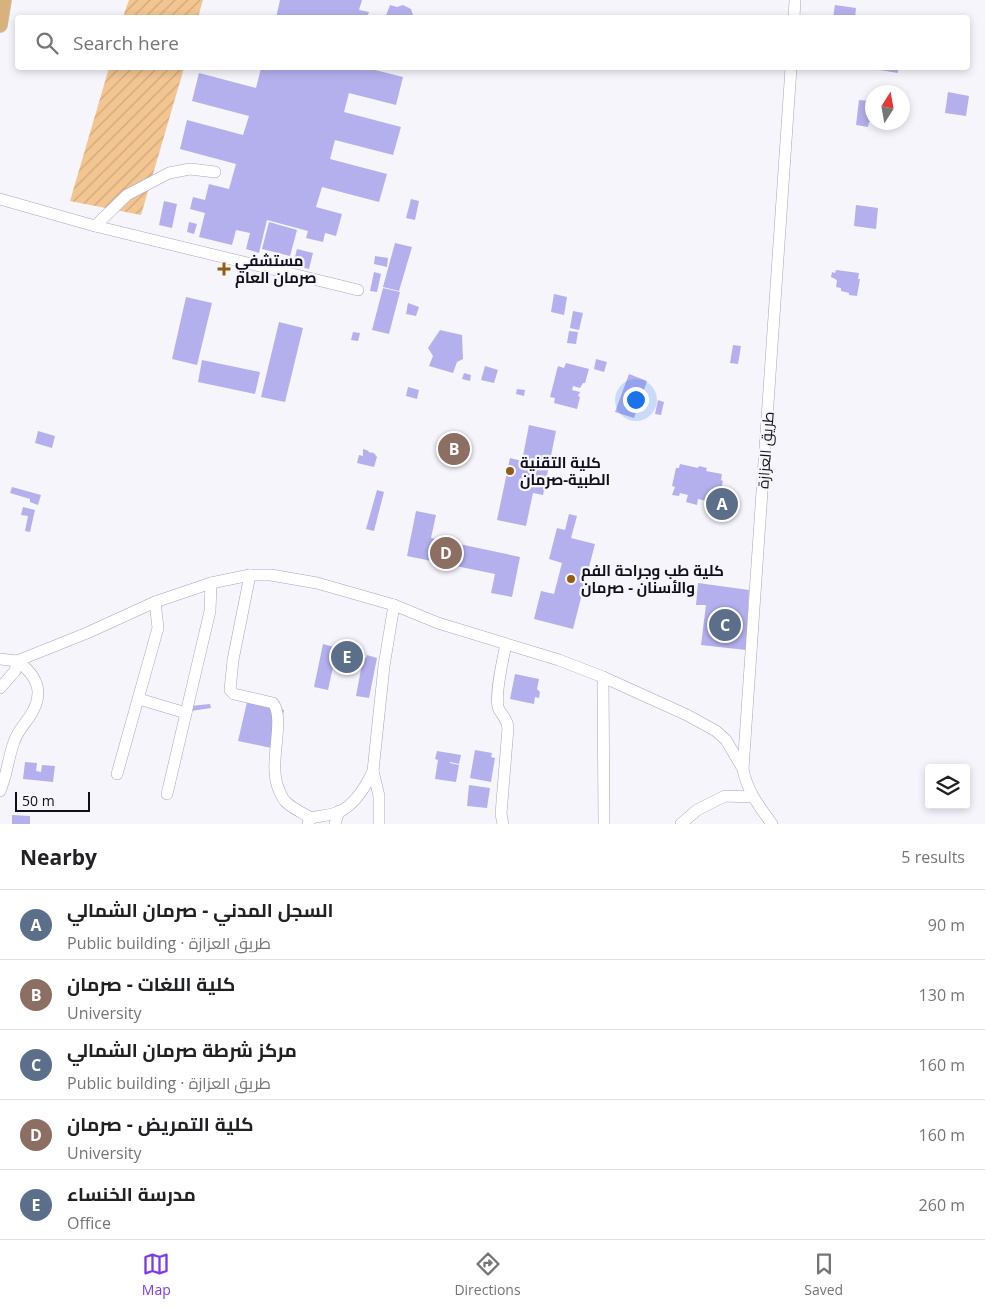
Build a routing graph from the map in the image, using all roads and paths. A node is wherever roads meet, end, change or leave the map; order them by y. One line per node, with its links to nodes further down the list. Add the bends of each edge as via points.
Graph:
1 (4, 0): 4 (main road)
2 (795, 0): 3 (street)
3 (794, 15)
4 (0, 25)
5 (790, 70): 21 (street, طريق العزازة)
6 (215, 172): 8 (street, via 190,169 169,173 127,194)
7 (0, 198): 8 (street)
8 (95, 226): 9 (street)
9 (358, 290)
10 (250, 575): 11 (street); 13 (street, via 317,583); 28 (street, via 230,690 234,694 273,702 277,707 275,781 284,800)
11 (211, 583): 12 (street); 20 (street, via 210,611)
12 (156, 602): 16 (street); 19 (street, via 158,628)
13 (394, 605): 14 (street, via 438,623); 22 (street)
14 (506, 644): 17 (street); 31 (street, via 498,707 508,728)
15 (0, 659): 16 (street)
16 (17, 661): 18 (street, via 15,671); 24 (street, via 28,669 39,689 30,715 14,742)
17 (602, 677): 21 (street, via 688,715 716,732 726,740); 32 (street)
18 (0, 688)
19 (139, 699): 20 (street); 23 (street)
20 (186, 713): 25 (street)
21 (743, 769): 26 (street, طريق العزازة)
22 (373, 771): 27 (street, via 355,799); 30 (street, via 379,796)
23 (117, 774)
24 (0, 791)
25 (167, 794)
26 (752, 796): 33 (street, via 725,796 697,810); 34 (street, طريق العزازة)
27 (339, 811): 28 (street); 29 (street)
28 (309, 821)
29 (335, 824)
30 (379, 824)
31 (503, 824)
32 (604, 824)
33 (681, 824)
34 (772, 824)

